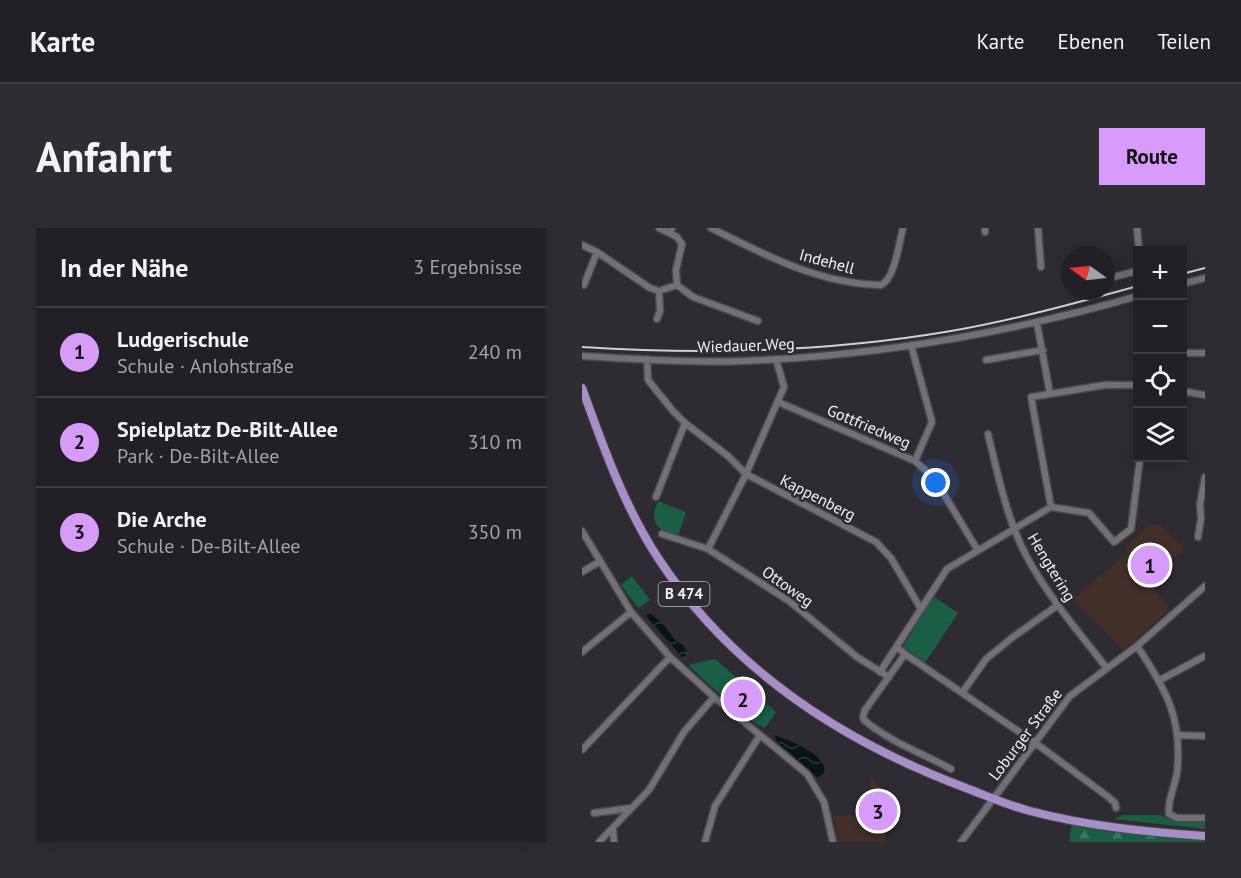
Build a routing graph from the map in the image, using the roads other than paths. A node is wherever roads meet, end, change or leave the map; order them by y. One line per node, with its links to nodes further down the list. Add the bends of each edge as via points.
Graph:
1 (659, 228): 6 (street)
2 (711, 228): 3 (street, Indehell, via 809,273 876,285 888,280)
3 (903, 228)
4 (1038, 228): 10 (street)
5 (1137, 228): 8 (street)
6 (670, 231): 16 (street, via 682,244 675,270)
7 (582, 245): 9 (street)
8 (1139, 246)
9 (597, 252): 15 (street); 17 (street, via 640,283)
10 (1041, 267)
11 (1133, 272): 12 (street)
12 (1115, 277)
13 (1205, 278): 14 (street)
14 (1187, 283)
15 (585, 285)
16 (677, 285): 17 (street); 20 (street, via 693,297)
17 (659, 291): 19 (street)
18 (1133, 297): 21 (street, Wiedauer Weg)
19 (657, 319)
20 (758, 321)
21 (1037, 323): 22 (street, Wiedauer Weg); 23 (street)
22 (911, 345): 28 (street, Wiedauer Weg); 38 (street, via 932,422)
23 (1043, 350): 29 (street); 33 (street)
24 (1205, 352): 25 (street)
25 (1187, 353)
26 (582, 356): 27 (street, Wiedauer Weg)
27 (647, 359): 28 (street, Wiedauer Weg); 36 (street, Kappenberg, via 648,380)
28 (776, 359): 35 (street, via 784,387)
29 (986, 360)
30 (1133, 385): 33 (street, via 1105,385)
31 (583, 390): 74 (main road, B 474, via 618,483 645,536 682,592 726,641 783,690 843,731 912,767)
32 (1187, 392): 34 (street)
33 (1050, 394): 43 (street, via 1032,397)
34 (1205, 395)
35 (778, 402): 38 (street, Gottfriedweg); 40 (street)
36 (685, 423): 40 (street, Kappenberg); 42 (street)
37 (988, 434): 44 (street, Hengtering)
38 (915, 461): 49 (street, Gottfriedweg, via 934,478)
39 (1139, 462): 43 (street, via 1131,529 1114,542 1089,513)
40 (746, 474): 48 (street); 54 (street, Kappenberg, via 876,542 891,558)
41 (1205, 477): 47 (street)
42 (656, 497)
43 (1051, 507): 44 (street)
44 (1014, 528): 49 (street); 53 (street, Hengtering, via 1031,565)
45 (582, 531): 50 (street)
46 (662, 534): 48 (street, Ottoweg)
47 (1197, 537)
48 (708, 549): 63 (street, Ottoweg, via 789,602)
49 (977, 549): 54 (street, via 946,569)
50 (599, 562): 51 (street); 55 (street)
51 (582, 572)
52 (1205, 586): 56 (street, Loburger Straße)
53 (1058, 605): 62 (street, Hengtering); 66 (street, via 986,659)
54 (921, 609): 57 (street)
55 (631, 612): 58 (street); 61 (street)
56 (1137, 646): 62 (street, Loburger Straße); 65 (street)
57 (897, 647): 59 (street); 63 (street)
58 (582, 652)
59 (905, 654): 64 (street); 66 (street)
60 (1205, 656): 65 (street)
61 (670, 657): 67 (street); 72 (street)
62 (1106, 667): 71 (street, Loburger Straße, via 1070,696)
63 (880, 672): 64 (street, Ottoweg)
64 (889, 677): 73 (street, via 865,710 864,720 898,744)
65 (1160, 680): 69 (street, via 1174,714)
66 (962, 693): 71 (street)
67 (714, 698): 68 (street); 75 (street, via 684,732 649,790)
68 (760, 735): 83 (street, via 715,806); 84 (street, via 812,781 824,802)
69 (1177, 735): 70 (street); 78 (street, via 1177,774 1169,814 1177,818)
70 (1205, 736)
71 (1034, 742): 74 (street, Loburger Straße); 76 (street, via 1107,796)
72 (582, 750)
73 (951, 769)
74 (992, 799): 80 (main road, B 474, via 1084,823); 85 (street, Loburger Straße)
75 (631, 808): 77 (street); 79 (street)
76 (1116, 808)
77 (594, 813)
78 (1205, 818)
79 (613, 828): 81 (street); 82 (street)
80 (1205, 836)
81 (599, 842)
82 (614, 842)
83 (705, 842)
84 (833, 842)
85 (961, 842)

